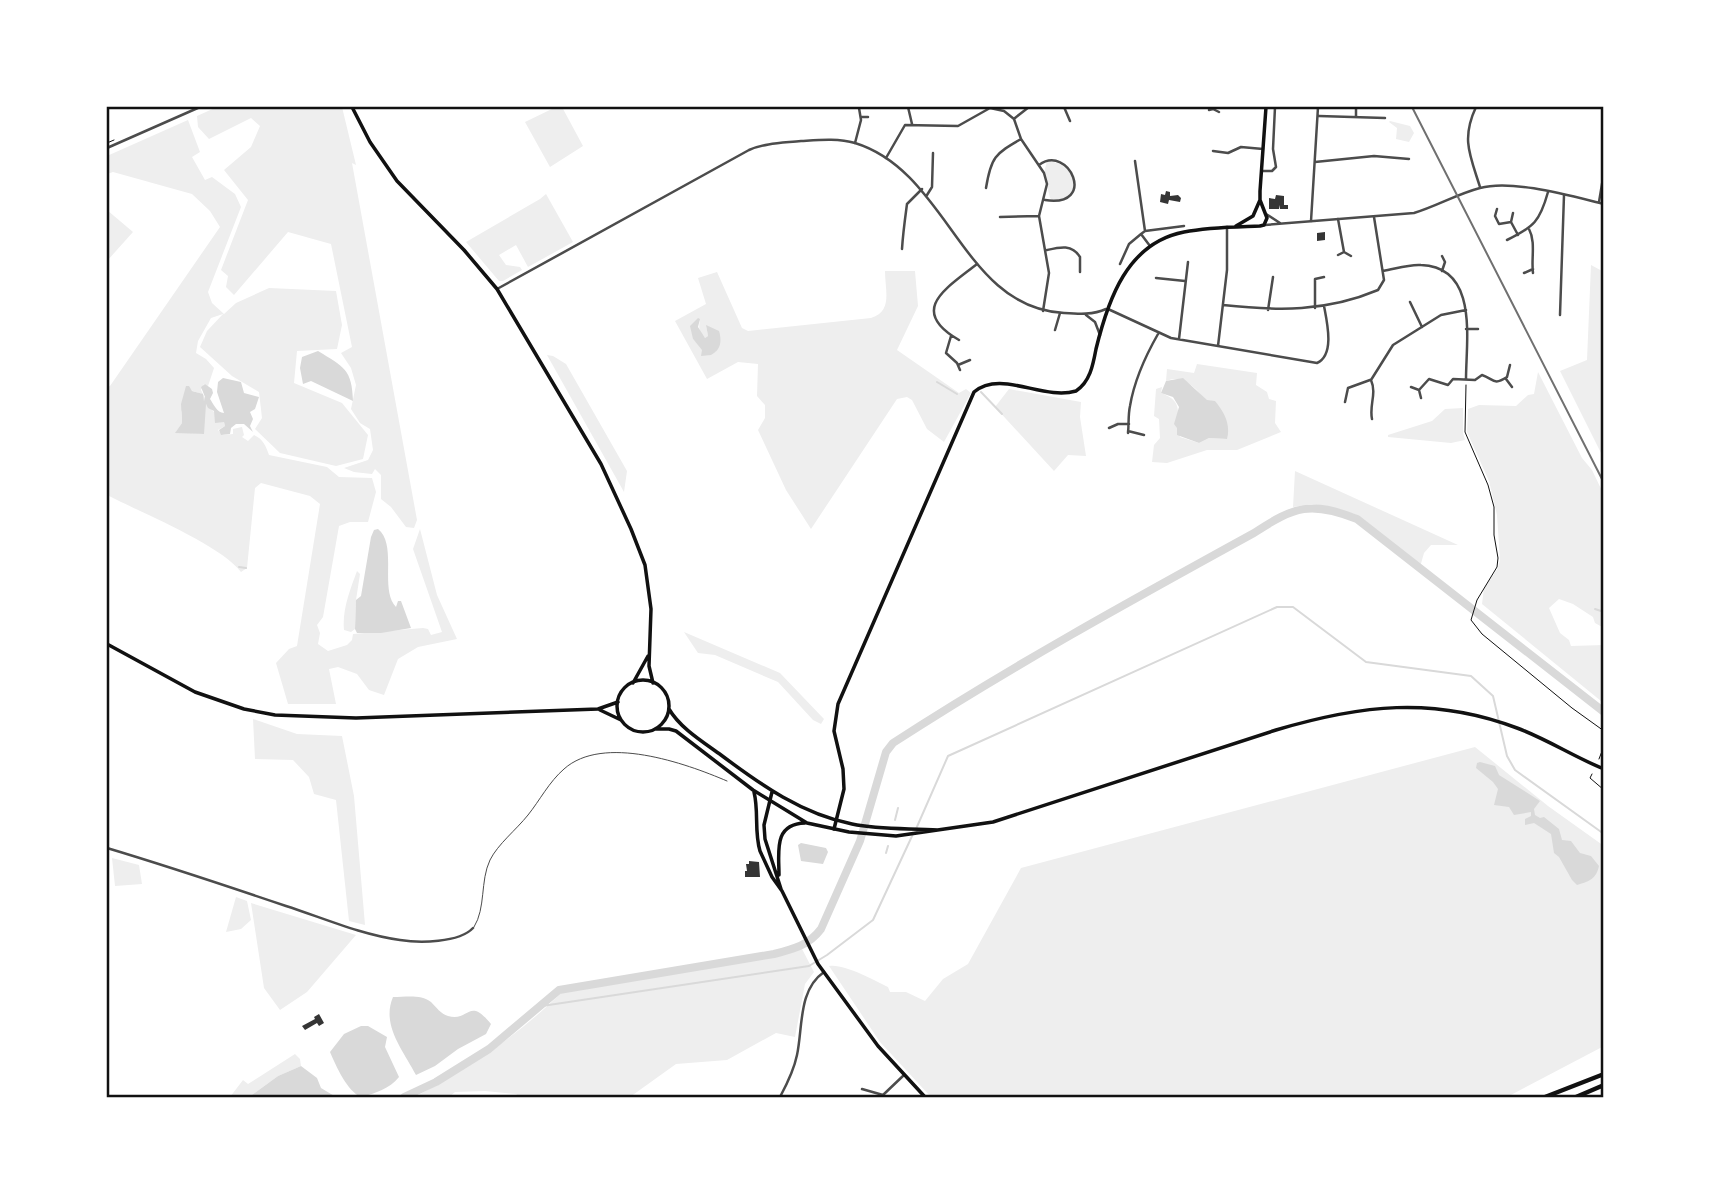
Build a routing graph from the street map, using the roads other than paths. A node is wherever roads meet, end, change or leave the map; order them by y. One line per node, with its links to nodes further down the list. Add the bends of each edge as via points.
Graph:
1 (200, 107): 27 (street)
2 (352, 107): 85 (main road, via 397,181)
3 (908, 107): 24 (street)
4 (1029, 107): 22 (street)
5 (1064, 107): 15 (street)
6 (1266, 107): 28 (main road)
7 (1275, 107): 36 (street, via 1276,167)
8 (1318, 107): 16 (street)
9 (1356, 107): 19 (street)
10 (1476, 107): 39 (street, via 1467,143)
11 (859, 108): 17 (street)
12 (983, 109): 22 (street, via 1000,110); 24 (street, via 958,126)
13 (1212, 109): 14 (street)
14 (1219, 112)
15 (1068, 116): 20 (street); 23 (street)
16 (1317, 116): 19 (street); 34 (street)
17 (861, 117): 18 (street); 26 (street)
18 (869, 117)
19 (1356, 117): 21 (street)
20 (1063, 118)
21 (1385, 118)
22 (1014, 119): 25 (street)
23 (1070, 121)
24 (912, 124): 31 (street, via 903,127)
25 (1021, 139): 35 (street); 38 (street, via 995,156)
26 (855, 143): 31 (street); 85 (street, via 809,141 756,147)
27 (107, 148)
28 (1263, 149): 30 (street, via 1241,147 1228,153 1214,149); 36 (main road)
29 (933, 153): 42 (street, via 932,187)
30 (1213, 156)
31 (886, 158): 40 (street)
32 (1409, 159): 34 (street, via 1374,156)
33 (1135, 160): 64 (street)
34 (1314, 162): 56 (street)
35 (1040, 165): 44 (street, via 1047,184); 44 (street, via 1060,162 1074,178 1070,196)
36 (1262, 171): 45 (main road)
37 (1604, 172): 46 (street)
38 (986, 188)
39 (1480, 188): 41 (street, via 1501,185); 54 (street, via 1414,213)
40 (922, 189): 42 (street); 68 (street, via 907,204)
41 (1548, 192): 43 (street); 63 (street, via 1543,210)
42 (927, 195): 75 (street)
43 (1564, 195): 46 (street); 98 (street)
44 (1045, 200): 52 (street)
45 (1260, 200): 49 (main road); 51 (main road)
46 (1599, 202): 47 (street)
47 (1604, 204)
48 (1497, 209): 57 (street, via 1499,224)
49 (1265, 213): 51 (main road); 58 (street); 59 (main road, via 1267,220)
50 (1513, 213): 57 (street)
51 (1254, 215): 59 (main road, via 1253,223); 61 (main road)
52 (1039, 216): 53 (street); 69 (street)
53 (1000, 217)
54 (1374, 217): 55 (street); 78 (street)
55 (1338, 219): 56 (street); 70 (street)
56 (1311, 221): 58 (street)
57 (1511, 222): 65 (street)
58 (1280, 223): 59 (street)
59 (1262, 225): 61 (main road)
60 (1184, 226): 64 (street)
61 (1234, 227): 62 (main road)
62 (1227, 228): 67 (main road, via 1184,232); 87 (street)
63 (1529, 229): 65 (street); 80 (street, via 1534,239 1533,271)
64 (1143, 233): 67 (street); 76 (street, via 1129,244)
65 (1518, 235): 66 (street)
66 (1507, 240)
67 (1150, 247): 90 (main road, via 1124,274)
68 (902, 249)
69 (1046, 250): 77 (street, via 1074,250 1080,257 1080,270); 95 (street, via 1049,273)
70 (1343, 252): 71 (street); 72 (street)
71 (1338, 255)
72 (1351, 256)
73 (1442, 256): 79 (street)
74 (1188, 262): 84 (street)
75 (977, 264): 95 (street, via 1009,296); 105 (street, via 945,290 935,306 937,324)
76 (1120, 264)
77 (1074, 268)
78 (1383, 271): 79 (street, via 1422,265); 89 (street, via 1381,288)
79 (1442, 271): 94 (street, via 1459,287)
80 (1524, 273)
81 (1273, 276): 93 (street)
82 (1324, 277): 91 (street, via 1315,278)
83 (1156, 278): 84 (street)
84 (1185, 281): 107 (street)
85 (497, 289): 126 (main road, via 586,436 631,528 649,588)
86 (1410, 302): 92 (street)
87 (1223, 305): 93 (street); 108 (street)
88 (1418, 305): 92 (street)
89 (1324, 306): 91 (street); 108 (street, via 1327,345 1321,362)
90 (1107, 308): 97 (street); 103 (street); 104 (main road)
91 (1315, 308): 93 (street)
92 (1413, 308): 99 (street)
93 (1268, 310)
94 (1466, 310): 99 (street, via 1446,313); 100 (street)
95 (1043, 311): 96 (street)
96 (1060, 313): 97 (street); 102 (street)
97 (1083, 314): 104 (street, via 1095,323)
98 (1560, 315)
99 (1422, 327): 115 (street, via 1390,348)
100 (1466, 329): 101 (street); 113 (street)
101 (1478, 329)
102 (1055, 330)
103 (1159, 334): 107 (street); 122 (street, via 1135,388)
104 (1100, 335): 140 (main road, via 1088,379 1076,391 1055,393 996,383 974,392 838,704 834,731 844,789)
105 (951, 336): 106 (street); 110 (street, via 946,352)
106 (959, 340)
107 (1179, 340): 108 (street)
108 (1218, 347)
109 (970, 360): 110 (street)
110 (958, 365): 112 (street)
111 (1510, 365): 114 (street)
112 (960, 370)
113 (1466, 379): 114 (street); 118 (street, via 1453,379 1448,385 1429,379)
114 (1506, 379): 117 (street)
115 (1371, 380): 120 (street, via 1348,388); 121 (street, via 1375,392 1371,417)
116 (1411, 387): 118 (street)
117 (1512, 387)
118 (1419, 390): 119 (street)
119 (1421, 398)
120 (1345, 402)
121 (1364, 415)
122 (1129, 424): 123 (street); 124 (street, via 1128,432)
123 (1109, 428)
124 (1144, 435)
125 (107, 644): 130 (main road, via 195,692 275,715 356,718)
126 (649, 654): 127 (main road); 128 (main road)
127 (653, 682): 128 (main road); 131 (main road, via 666,694)
128 (633, 683): 129 (main road)
129 (618, 702): 130 (main road); 132 (main road)
130 (598, 709): 132 (main road)
131 (668, 709): 133 (main road); 137 (main road, via 703,742)
132 (622, 721): 133 (main road, via 640,732)
133 (655, 729): 136 (main road, via 676,732)
134 (1604, 769): 143 (main road, via 1492,720 1420,706 1355,710 1318,717 993,822)
135 (727, 781): 147 (lane, via 679,762 646,756 608,754 575,762 557,776 489,861 480,916)
136 (754, 790): 138 (main road); 139 (main road)
137 (772, 791): 138 (main road); 140 (main road)
138 (768, 799): 139 (main road); 141 (main road); 145 (main road, via 765,839)
139 (757, 811): 146 (main road, via 758,843)
140 (837, 820): 142 (main road); 143 (main road, via 874,827)
141 (807, 823): 142 (main road); 145 (main road, via 784,830)
142 (834, 829): 143 (main road, via 908,836)
143 (947, 830)
144 (107, 848): 147 (street, via 397,940 433,941)
145 (779, 878): 146 (main road)
146 (782, 891): 148 (main road)
147 (473, 929)
148 (824, 972): 150 (main road); 153 (street, via 807,993 796,1057)
149 (1604, 1073): 155 (highway)
150 (904, 1075): 152 (street, via 883,1094); 154 (main road)
151 (1604, 1085): 156 (highway)
152 (862, 1088)
153 (780, 1097)
154 (925, 1097)
155 (1545, 1097)
156 (1576, 1097)

